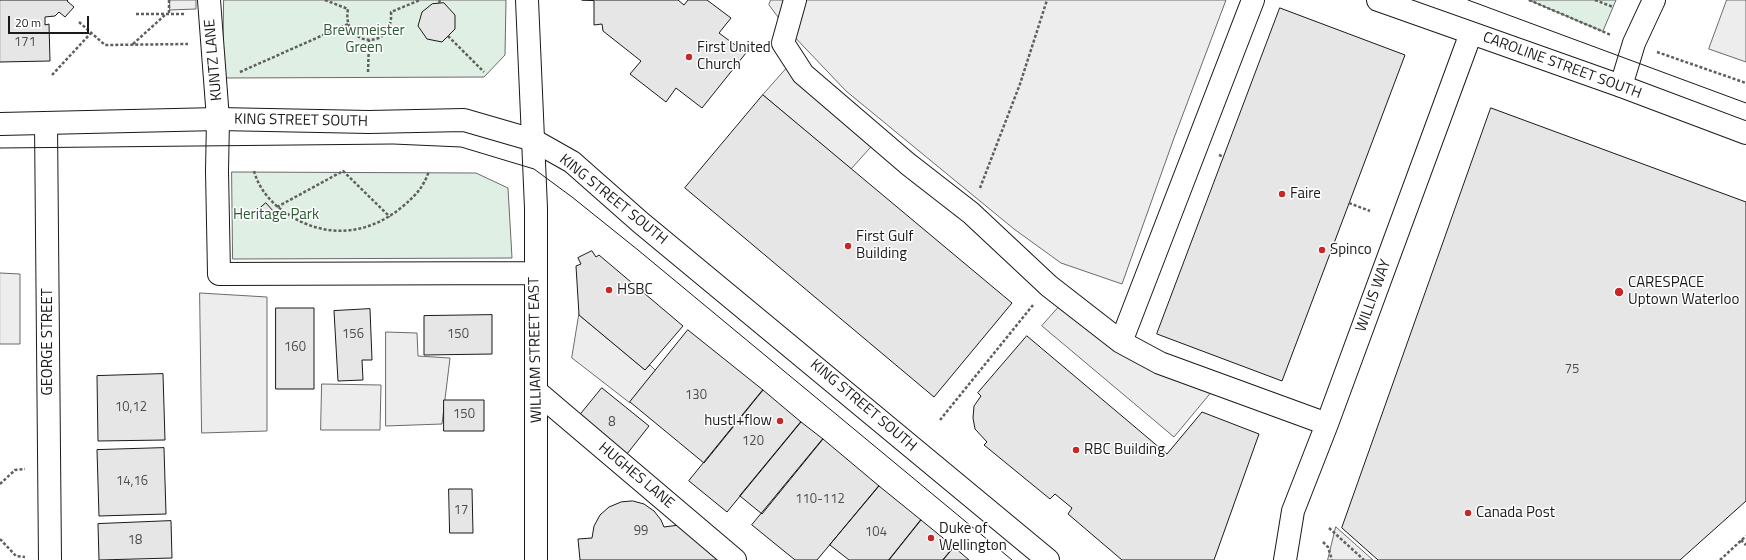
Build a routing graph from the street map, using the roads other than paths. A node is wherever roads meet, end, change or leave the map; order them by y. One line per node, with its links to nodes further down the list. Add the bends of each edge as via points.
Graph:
1 (527, 0): 13 (street, WILLIAM STREET EAST)
2 (795, 0): 15 (street, via 783,43 803,74 908,164 971,213 1048,286)
3 (1253, 0): 15 (street)
4 (1378, 0): 7 (street, CAROLINE STREET SOUTH)
5 (1654, 0): 8 (street, via 1634,43)
6 (210, 7): 9 (street, KUNTZ LANE)
7 (1471, 33): 8 (street, CAROLINE STREET SOUTH); 17 (street, WILLIS WAY)
8 (1621, 86): 12 (street, CAROLINE STREET SOUTH)
9 (218, 119): 11 (street, KING STREET SOUTH); 13 (street, KING STREET SOUTH, via 369,122 464,120); 14 (street, KUNTZ LANE, via 219,274)
10 (0, 124): 11 (street, KING STREET SOUTH)
11 (46, 124): 18 (street, GEORGE STREET)
12 (1746, 133)
13 (533, 140): 14 (street, WILLIAM STREET EAST); 21 (street, KING STREET SOUTH, via 572,162 640,222)
14 (535, 273): 16 (street, WILLIAM STREET EAST)
15 (1121, 342): 17 (street, via 1160,363)
16 (537, 392): 19 (street, WILLIAM STREET EAST); 20 (street, HUGHES LANE)
17 (1327, 424): 22 (street, WILLIS WAY, via 1293,511)
18 (50, 560)
19 (536, 560)
20 (736, 560)
21 (1048, 560)
22 (1285, 560)

